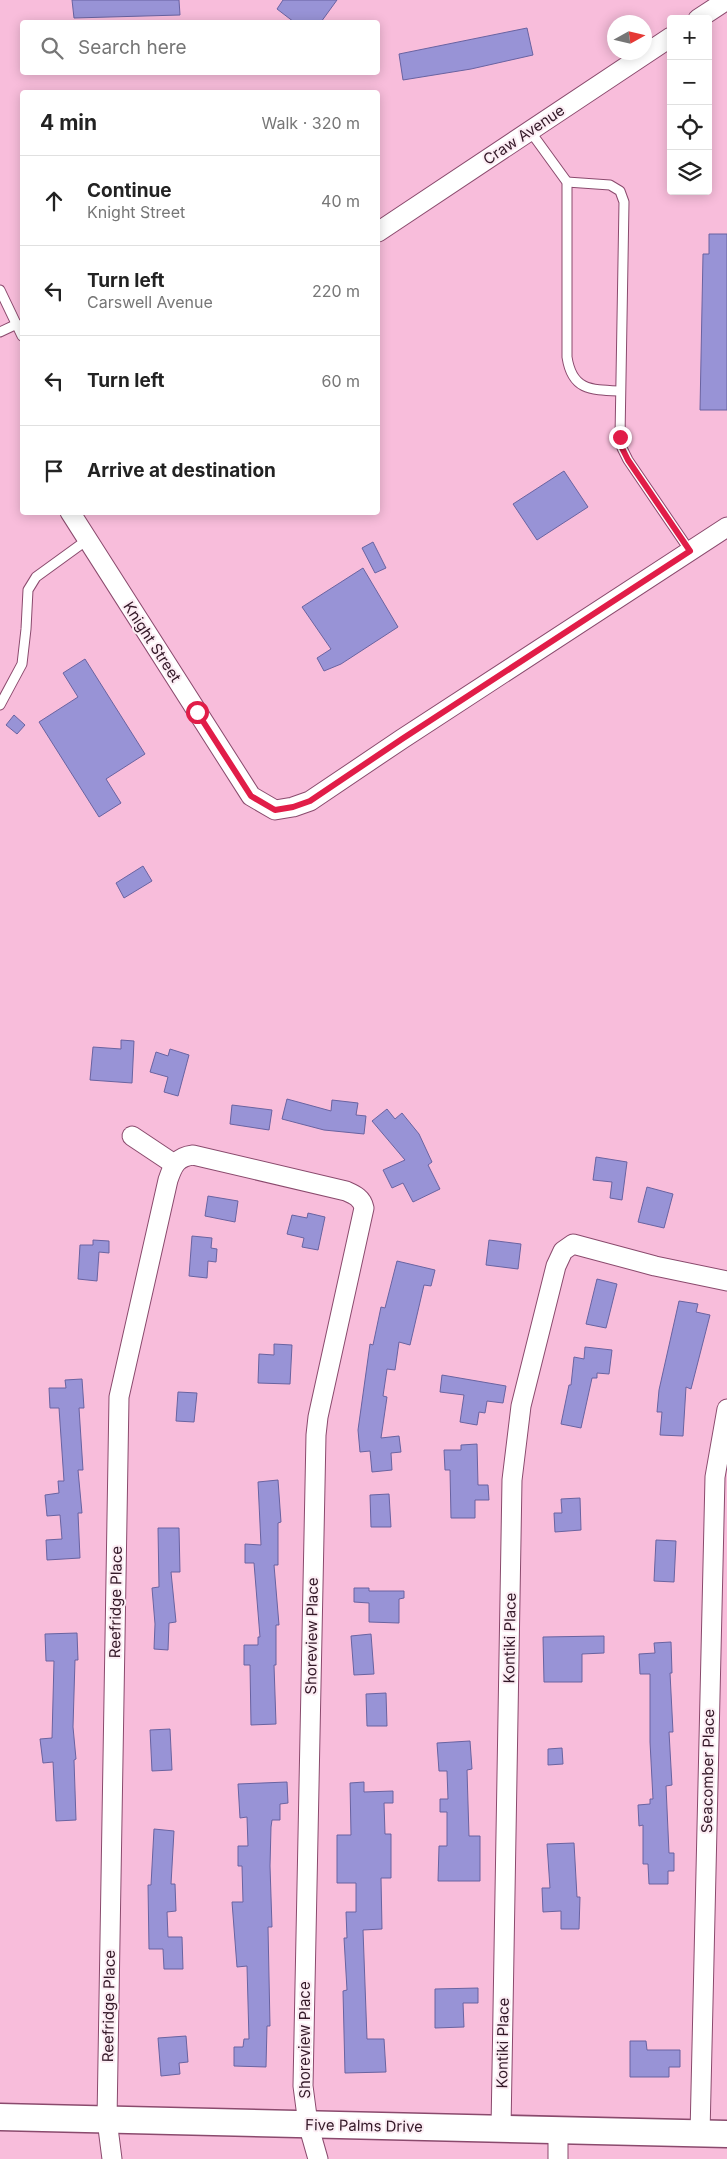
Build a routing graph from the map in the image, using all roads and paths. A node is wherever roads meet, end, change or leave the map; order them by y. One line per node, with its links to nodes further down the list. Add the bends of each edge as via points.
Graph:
1 (726, 0): 2 (street)
2 (704, 15)
3 (667, 40): 4 (street, Craw Avenue)
4 (530, 131): 5 (lane); 6 (street, Craw Avenue)
5 (568, 182): 11 (lane, via 569,370 576,381 587,388); 11 (lane, via 610,185 620,191 624,202)
6 (380, 231)
7 (0, 290): 8 (lane)
8 (17, 324): 9 (lane); 10 (lane)
9 (20, 331)
10 (0, 332)
11 (620, 391): 15 (lane, via 622,448)
12 (72, 515): 14 (street, Knight Street)
13 (727, 527): 15 (street)
14 (87, 540): 15 (street, Knight Street, via 251,796 275,810 310,801); 16 (lane, via 36,578 28,590 22,664)
15 (690, 551)
16 (0, 705)
17 (132, 1136): 18 (street)
18 (174, 1164): 22 (street, Reefridge Place, via 119,1397); 23 (street, Shoreview Place, via 194,1154 346,1191 363,1202 364,1208 316,1435 303,2086)
19 (727, 1281): 24 (street, Kontiki Place, via 573,1244 563,1250 556,1266 518,1423 512,1480)
20 (727, 1409): 26 (street, Seacomber Place, via 715,1477)
21 (0, 2117): 22 (street, Five Palms Drive)
22 (108, 2120): 23 (street, Five Palms Drive); 28 (street, Reefridge Place)
23 (308, 2124): 24 (street, Five Palms Drive); 29 (street, Shoreview Place)
24 (501, 2129): 25 (street, Five Palms Drive)
25 (558, 2130): 26 (street, Five Palms Drive); 30 (street)
26 (700, 2134): 27 (street, Five Palms Drive)
27 (727, 2134)
28 (112, 2159)
29 (318, 2159)
30 (558, 2159)

